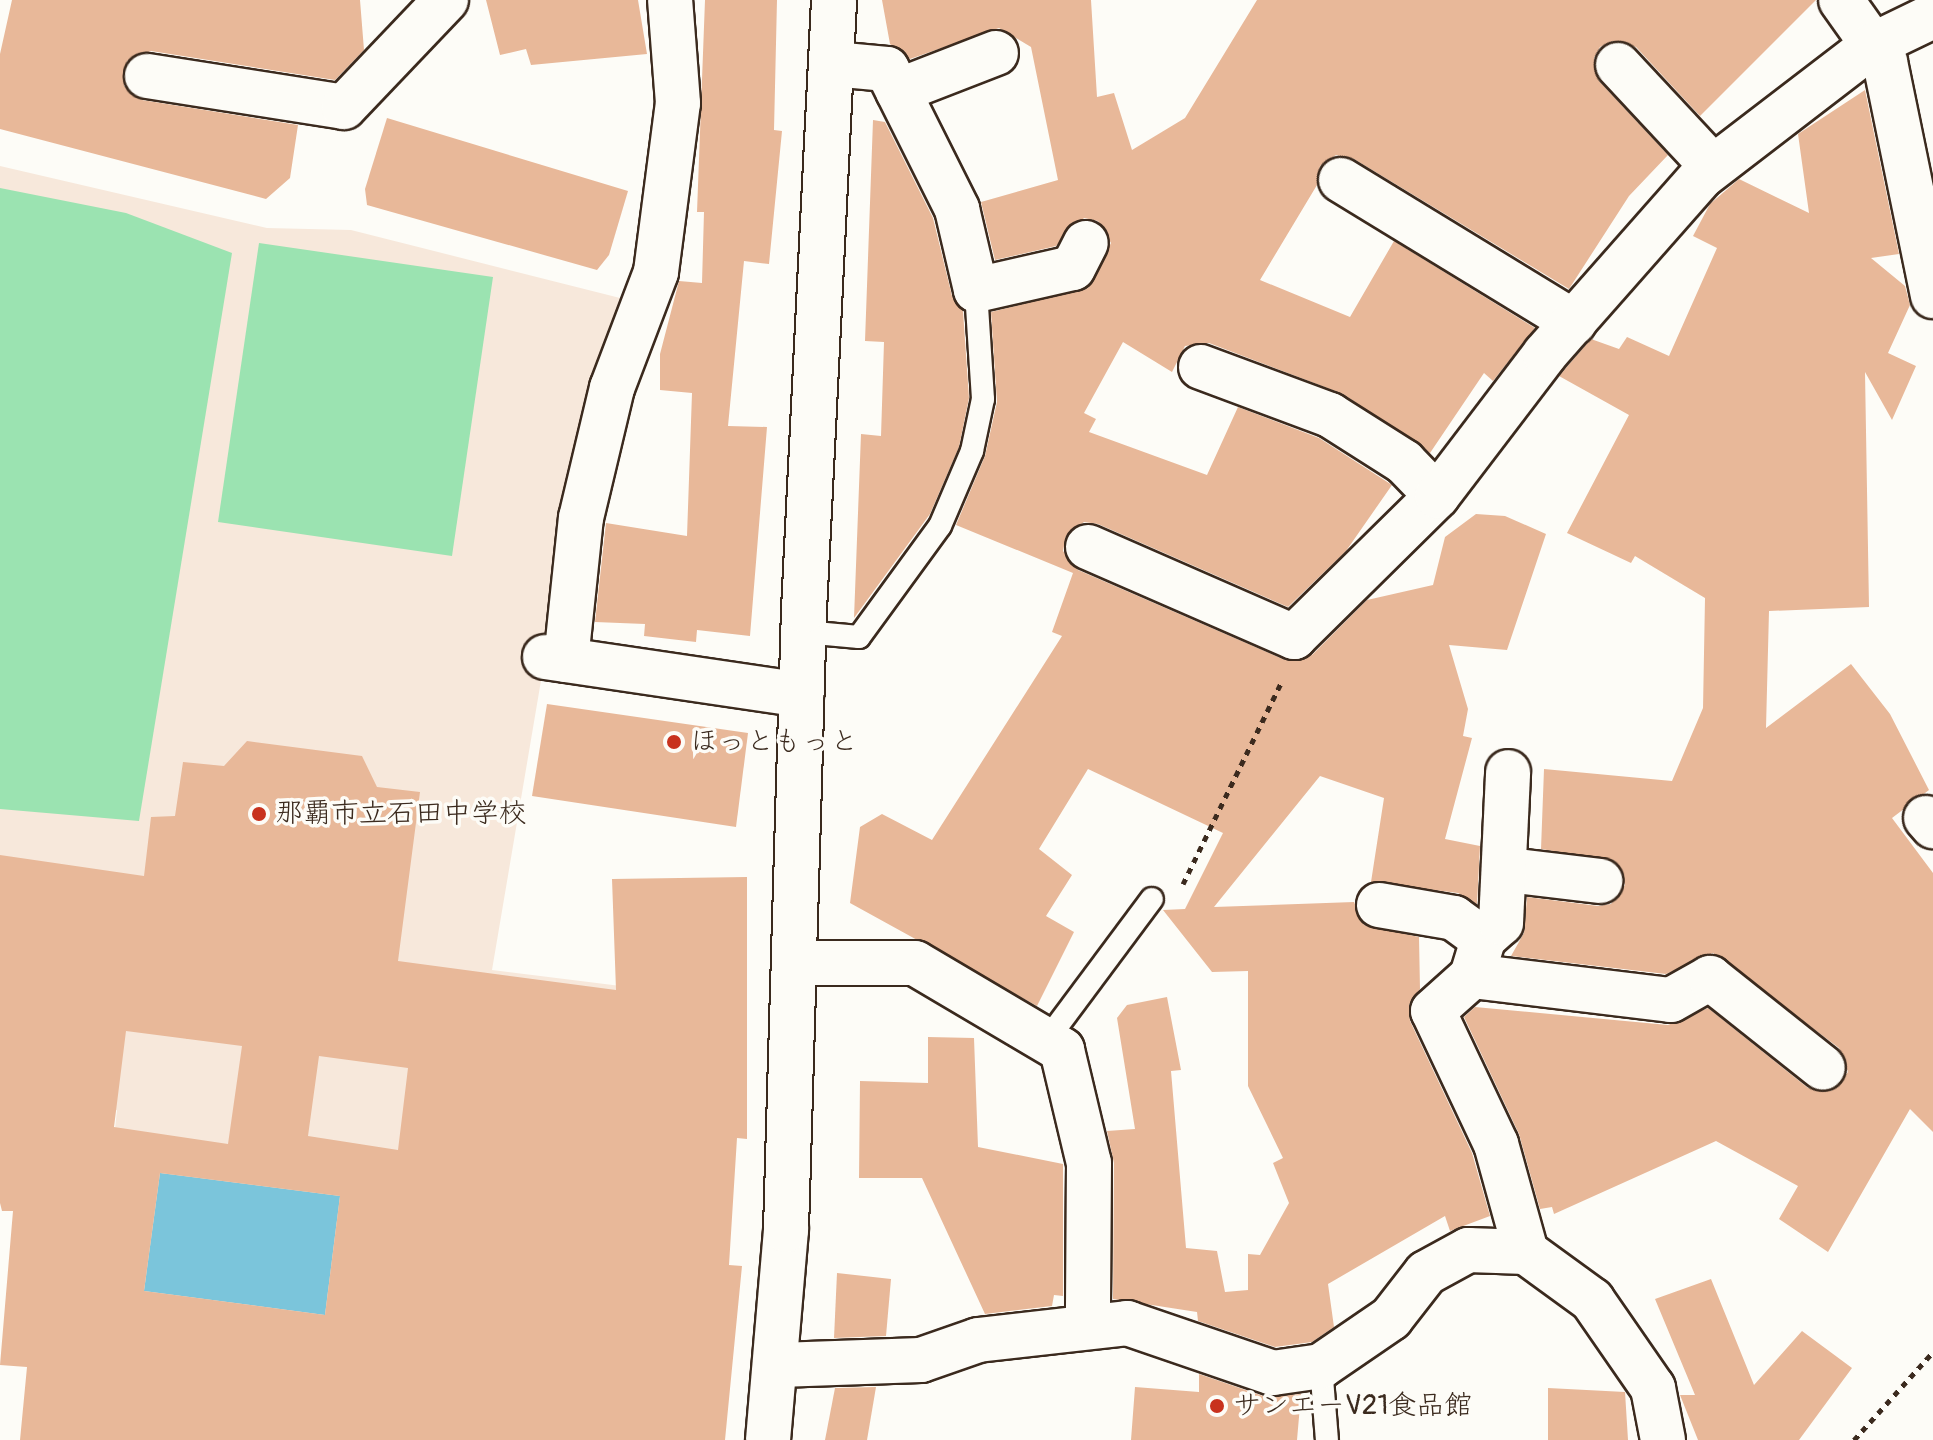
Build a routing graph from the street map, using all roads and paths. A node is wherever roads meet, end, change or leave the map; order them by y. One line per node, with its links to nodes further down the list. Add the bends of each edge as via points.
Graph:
1 (446, 0): 10 (street, via 344,107)
2 (670, 0): 23 (street, via 678,103 656,272 612,388 555,659)
3 (834, 0): 8 (street)
4 (1841, 0): 6 (street)
5 (1933, 16): 6 (street)
6 (1873, 45): 12 (street); 15 (street, via 1885,62)
7 (996, 53): 11 (street)
8 (833, 64): 11 (street, via 887,69); 21 (street)
9 (1618, 65): 12 (street)
10 (147, 76)
11 (898, 91): 16 (street, via 957,209)
12 (1713, 167): 17 (street)
13 (1341, 180): 17 (street)
14 (1086, 243): 16 (street, via 1073,268)
15 (1931, 286)
16 (976, 290): 21 (lane, via 983,399 972,451 940,526 859,637)
17 (1574, 322): 19 (street)
18 (1201, 367): 19 (street, via 1330,415 1404,462)
19 (1437, 496): 22 (street)
20 (1088, 547): 22 (street)
21 (804, 632): 23 (street)
22 (1294, 637): 27 (path, via 1281,685 1181,889)
23 (801, 695): 30 (street)
24 (1508, 772): 25 (street)
25 (1508, 870): 26 (street); 29 (street, via 1501,923)
26 (1600, 881)
27 (1152, 899): 31 (lane)
28 (1379, 905): 29 (street, via 1454,918)
29 (1477, 958): 32 (street, via 1671,1000 1710,978); 33 (street, via 1433,1011 1496,1144)
30 (794, 963): 31 (street, via 915,963); 36 (street)
31 (1046, 1041): 34 (street, via 1062,1050 1089,1163)
32 (1823, 1068)
33 (1526, 1252): 37 (street, via 1468,1250 1426,1273 1391,1318); 40 (street, via 1592,1300 1653,1388)
34 (1088, 1325): 36 (street, via 978,1340 921,1360); 37 (street, via 1127,1323 1273,1373)
35 (1933, 1352): 41 (path)
36 (779, 1365): 38 (street)
37 (1321, 1366): 39 (lane)
38 (768, 1440)
39 (1327, 1440)
40 (1663, 1440)
41 (1854, 1440)

